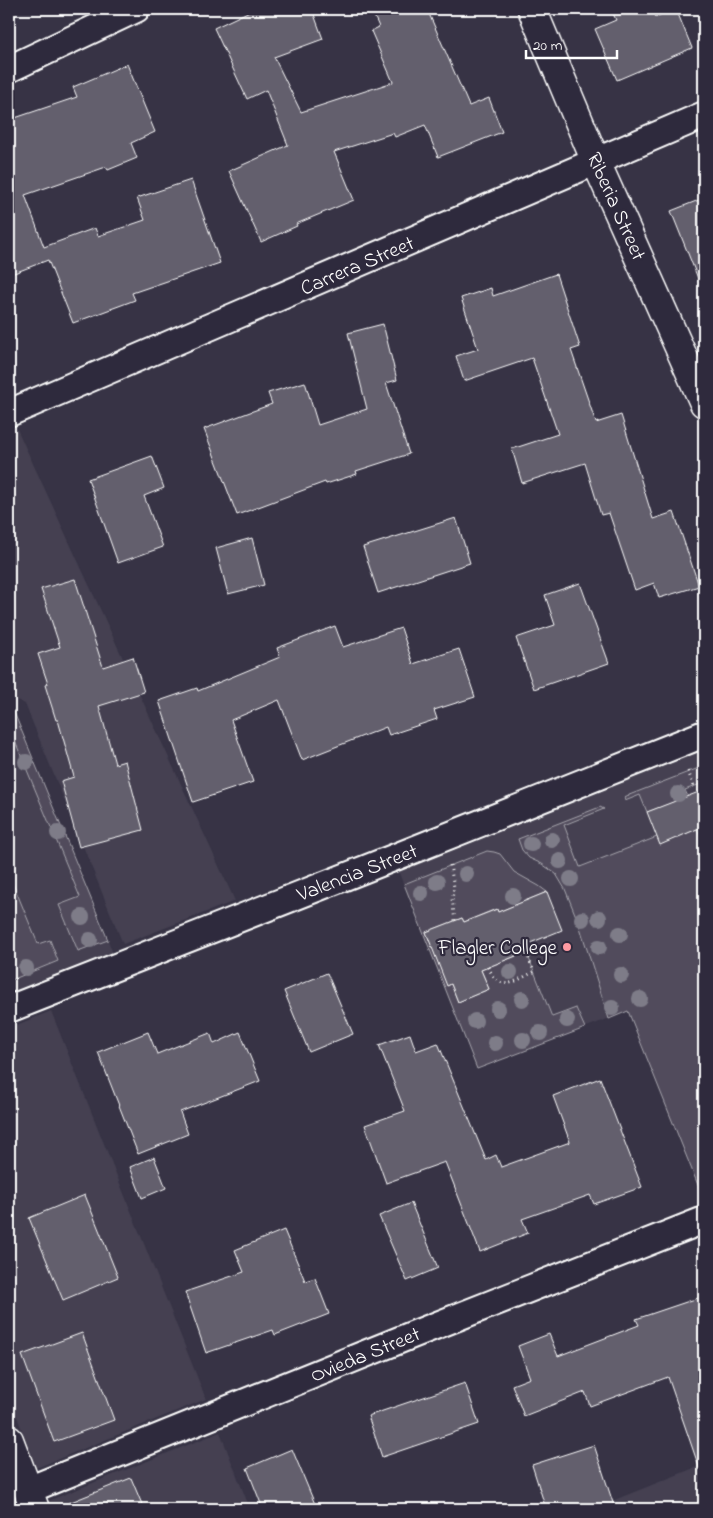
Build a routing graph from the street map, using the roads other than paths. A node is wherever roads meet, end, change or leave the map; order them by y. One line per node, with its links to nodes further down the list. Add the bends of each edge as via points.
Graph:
1 (136, 9): 3 (street)
2 (532, 9): 5 (street, Riberia Street)
3 (9, 69)
4 (704, 115): 5 (street, Carrera Street)
5 (596, 162): 6 (street, Riberia Street); 7 (street, Carrera Street)
6 (704, 403)
7 (9, 413)
8 (704, 734): 9 (street, Valencia Street)
9 (9, 1009)
10 (704, 1220): 12 (street, Ovieda Street, via 412,1335)
11 (9, 1440): 12 (street)
12 (31, 1500)

